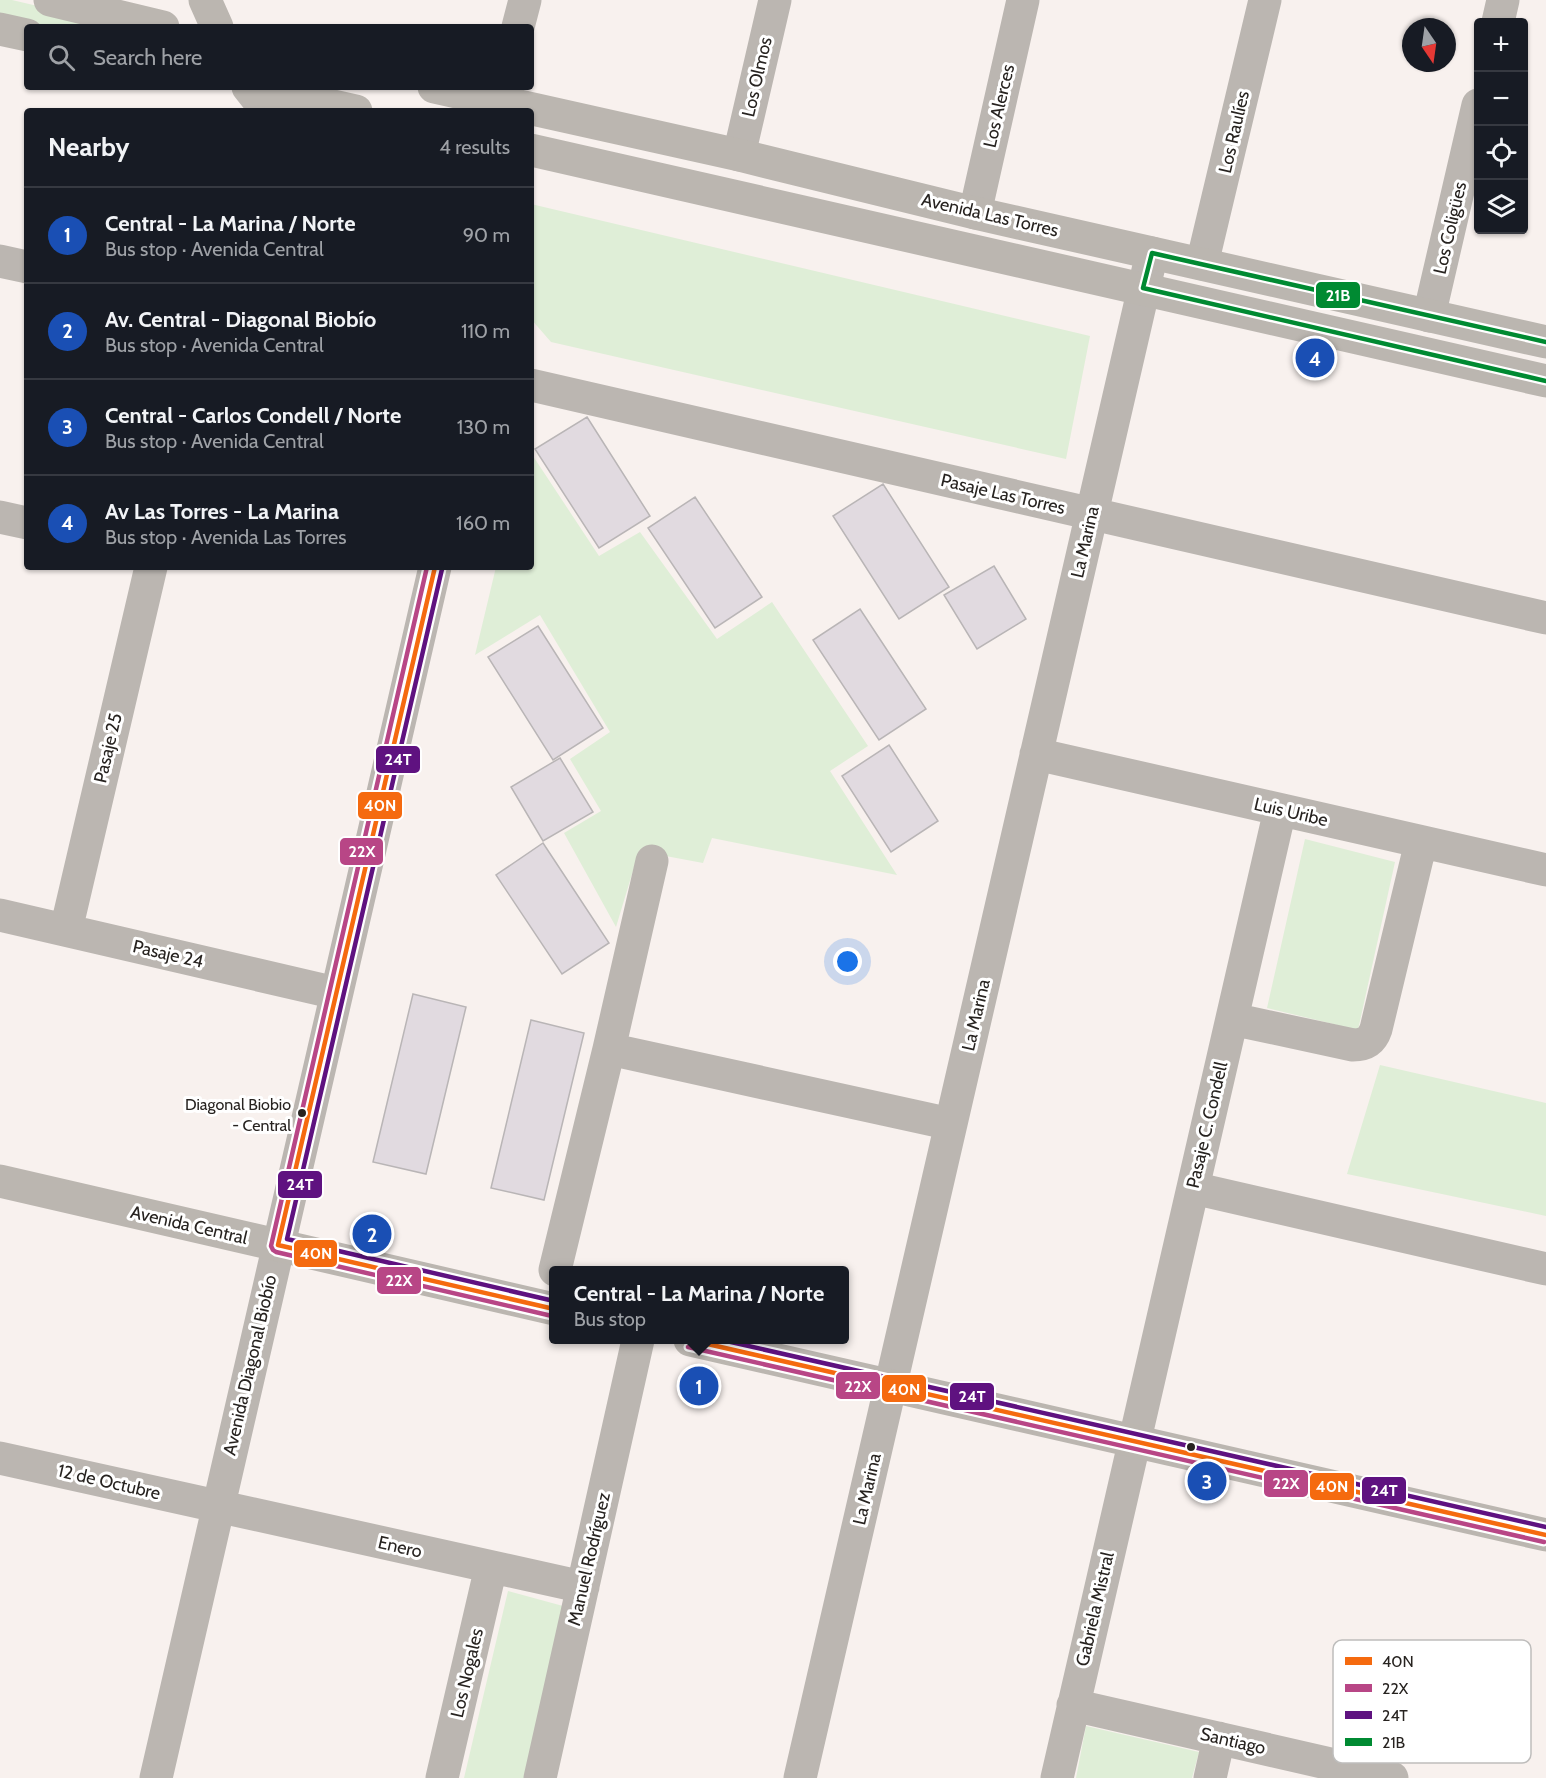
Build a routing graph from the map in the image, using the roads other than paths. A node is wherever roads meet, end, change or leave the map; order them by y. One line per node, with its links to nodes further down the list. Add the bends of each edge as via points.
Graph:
1 (50, 0): 9 (street)
2 (205, 0): 10 (street)
3 (525, 0): 11 (street)
4 (775, 0): 22 (street, Los Olmos)
5 (1023, 0): 23 (street, Los Alerces)
6 (1265, 0): 26 (street, Los Raulíes)
7 (1503, 0): 8 (street)
8 (1499, 18)
9 (150, 24)
10 (216, 24)
11 (519, 24)
12 (0, 29): 13 (street)
13 (24, 34)
14 (250, 90): 18 (street)
15 (262, 90): 19 (street)
16 (463, 90): 17 (street, Avenida Las Torres)
17 (502, 94): 22 (street, Avenida Las Torres)
18 (265, 108)
19 (342, 108)
20 (1474, 126): 29 (street, Los Coligües)
21 (534, 151): 28 (street, Avenida Las Torres)
22 (739, 155): 23 (street, Avenida Las Torres)
23 (975, 213): 24 (street, Avenida Las Torres)
24 (1152, 253): 26 (street, Avenida Las Torres); 28 (street, La Marina)
25 (0, 261): 27 (street)
26 (1202, 264): 29 (street, Avenida Las Torres)
27 (24, 266)
28 (1143, 288): 31 (street, Avenida Las Torres); 33 (street, La Marina)
29 (1429, 316): 30 (street, Avenida Las Torres)
30 (1546, 342)
31 (1546, 381)
32 (534, 386): 33 (street, Pasaje Las Torres)
33 (1091, 514): 38 (street, Pasaje Las Torres); 39 (street, La Marina)
34 (0, 517): 35 (street)
35 (24, 522)
36 (150, 570): 45 (street, Pasaje 25)
37 (434, 570): 46 (street, Avenida Diagonal Biobío)
38 (1546, 618)
39 (1036, 754): 40 (street, Luis Uribe); 49 (street, La Marina)
40 (1280, 810): 41 (street, Luis Uribe); 47 (street, Pasaje C. Condell)
41 (1421, 842): 43 (street, Luis Uribe); 47 (street, via 1377,1029 1368,1042 1353,1045)
42 (652, 861): 48 (street)
43 (1546, 870)
44 (0, 915): 45 (street, Pasaje 24)
45 (66, 930): 46 (street, Pasaje 24)
46 (336, 993): 52 (street, Avenida Diagonal Biobío)
47 (1232, 1019): 51 (street, Pasaje C. Condell)
48 (609, 1049): 49 (street); 53 (street)
49 (951, 1124): 58 (street, La Marina)
50 (0, 1181): 52 (street, Avenida Central)
51 (1192, 1188): 54 (street); 59 (street, Pasaje C. Condell)
52 (278, 1245): 55 (street, Avenida Central); 61 (street, Avenida Diagonal Biobío)
53 (556, 1266)
54 (1546, 1269)
55 (549, 1308)
56 (637, 1344): 64 (street, Manuel Rodríguez)
57 (708, 1344): 58 (street)
58 (891, 1385): 59 (street); 70 (street, La Marina)
59 (1134, 1441): 62 (street); 65 (street, Gabriela Mistral)
60 (0, 1458): 61 (street, 12 de Octubre)
61 (218, 1507): 63 (street, Enero); 67 (street, Avenida Diagonal Biobío)
62 (1546, 1535)
63 (491, 1567): 64 (street, Enero); 68 (street, Los Nogales)
64 (583, 1587): 69 (street, Manuel Rodríguez)
65 (1073, 1705): 66 (street, Santiago); 71 (street, Gabriela Mistral)
66 (1219, 1738): 72 (street); 73 (street, Santiago)
67 (156, 1778)
68 (442, 1778)
69 (540, 1778)
70 (800, 1778)
71 (1057, 1778)
72 (1210, 1778)
73 (1392, 1778)

